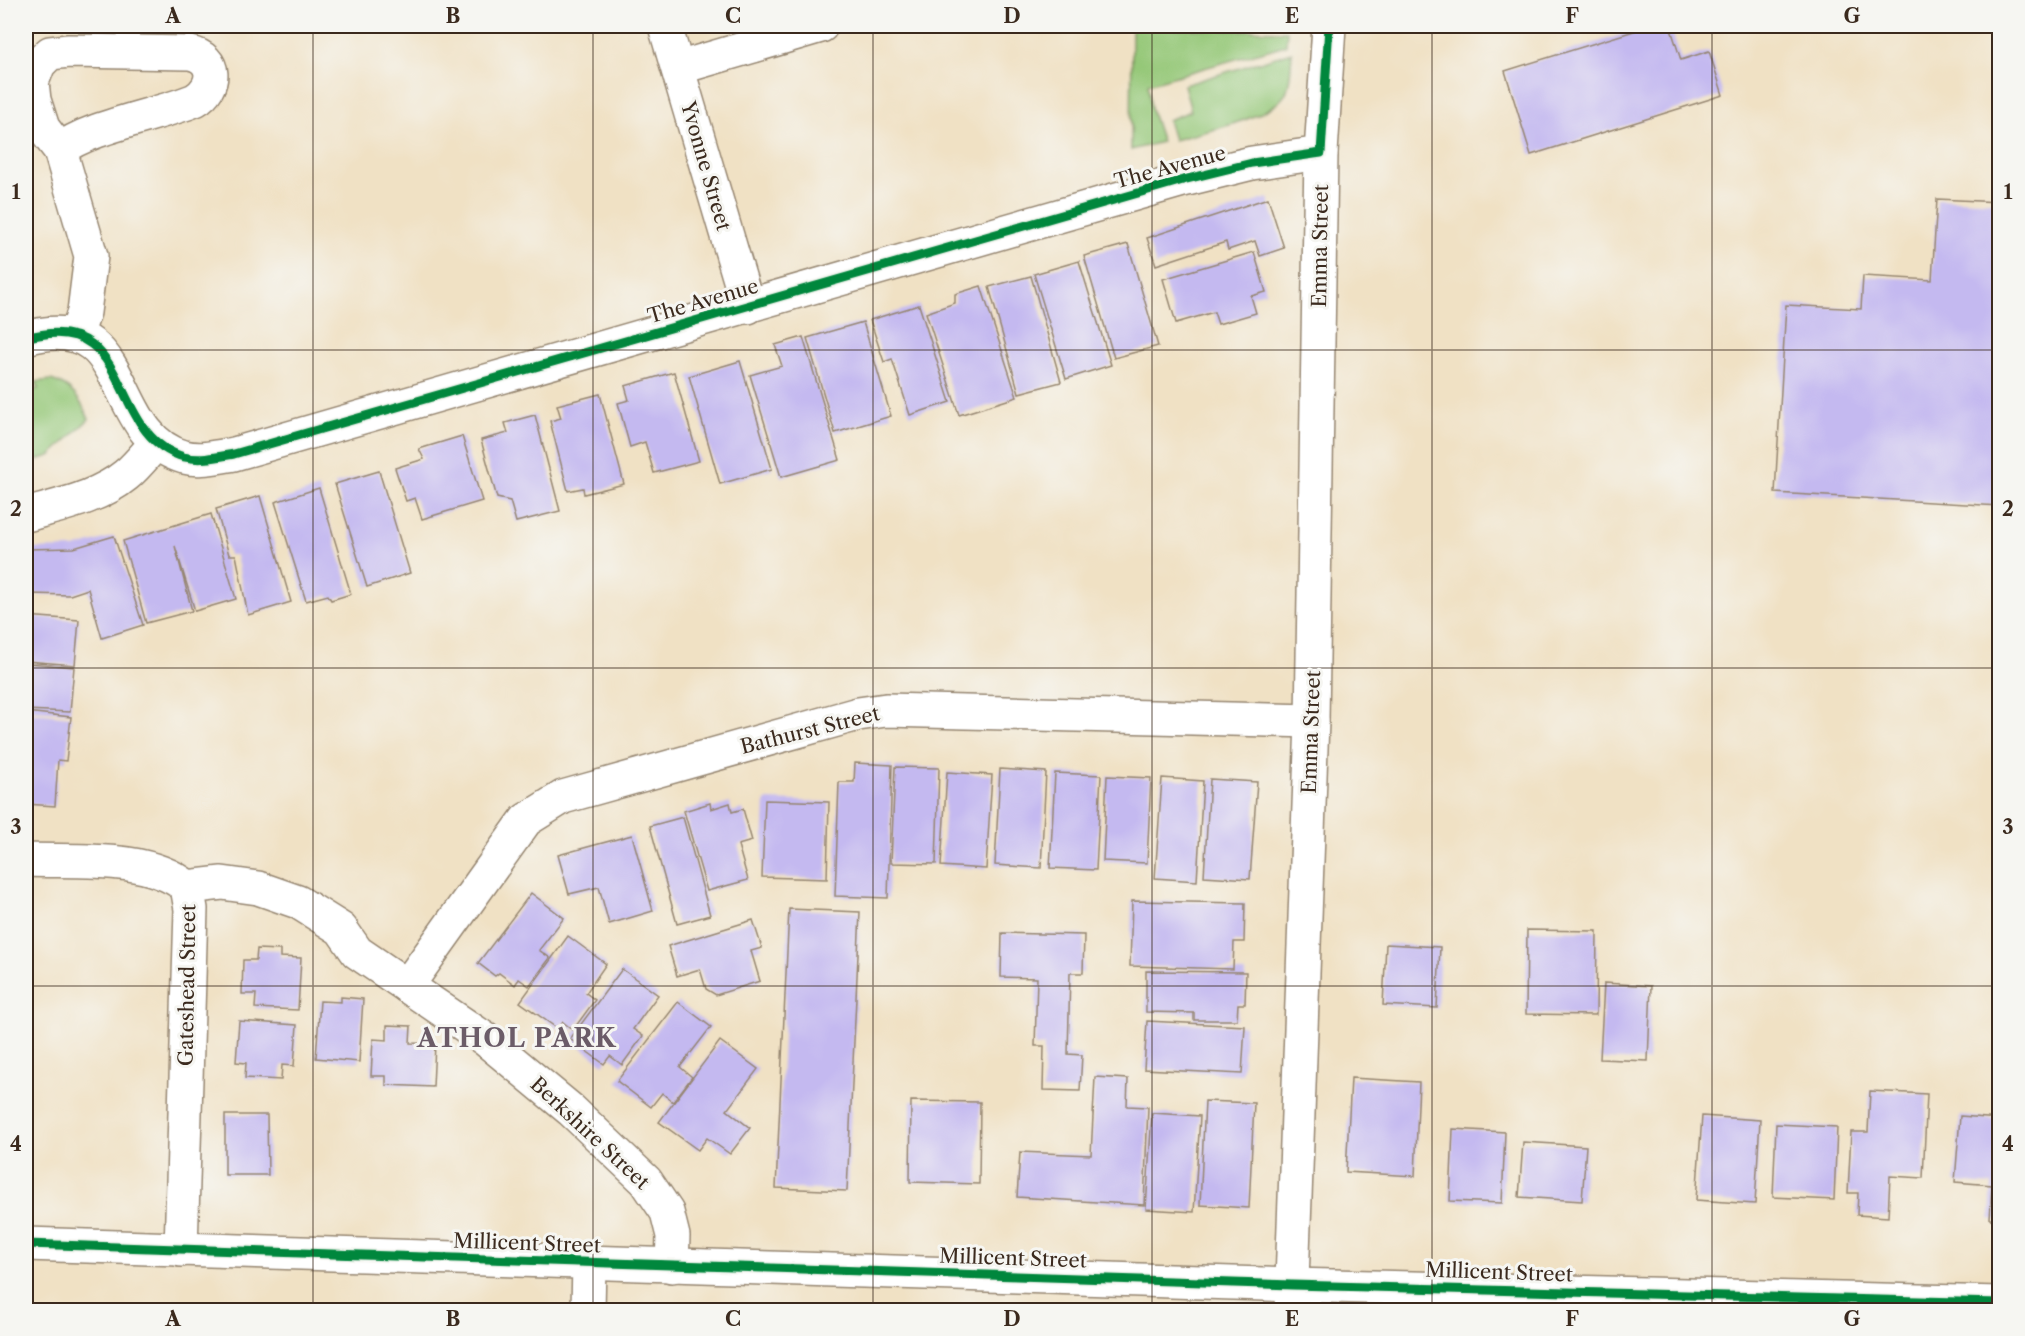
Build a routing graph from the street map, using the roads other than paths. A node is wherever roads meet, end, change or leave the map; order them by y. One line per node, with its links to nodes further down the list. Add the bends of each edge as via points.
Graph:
1 (665, 26): 5 (street, Yvonne Street)
2 (821, 26): 5 (street)
3 (1329, 26): 7 (street)
4 (32, 61): 6 (street, via 34,100 43,128); 6 (street, via 69,51 190,53 200,55 210,66 211,80 205,94 195,100 87,135)
5 (678, 68): 8 (street, Yvonne Street)
6 (60, 150): 9 (street, via 91,256 84,312)
7 (1322, 153): 8 (street, The Avenue, via 1252,163 1183,180); 13 (street, Emma Street)
8 (748, 307): 11 (street, The Avenue, via 234,454 206,459 185,457)
9 (76, 336): 10 (street); 11 (street, The Avenue, via 92,343 113,367 139,421)
10 (26, 338)
11 (156, 443): 12 (street, via 128,474 111,485 87,497)
12 (26, 515)
13 (1312, 722): 16 (street, Bathurst Street, via 886,710 858,714 563,797 526,820); 21 (street, Emma Street)
14 (26, 860): 15 (street, Gateshead Street, via 141,865 163,871)
15 (187, 887): 16 (street, Berkshire Street, via 222,884 258,888 298,902 341,929 357,952); 18 (street, Gateshead Street, via 191,909)
16 (407, 986): 20 (street, Berkshire Street, via 484,1039 571,1110 646,1181 667,1212 673,1236)
17 (26, 1244): 18 (street, Millicent Street)
18 (181, 1250): 19 (street, Millicent Street)
19 (589, 1263): 20 (street, Millicent Street); 23 (street)
20 (672, 1266): 21 (street, Millicent Street)
21 (1291, 1298): 22 (street, Millicent Street)
22 (2000, 1304)
23 (588, 1311)

